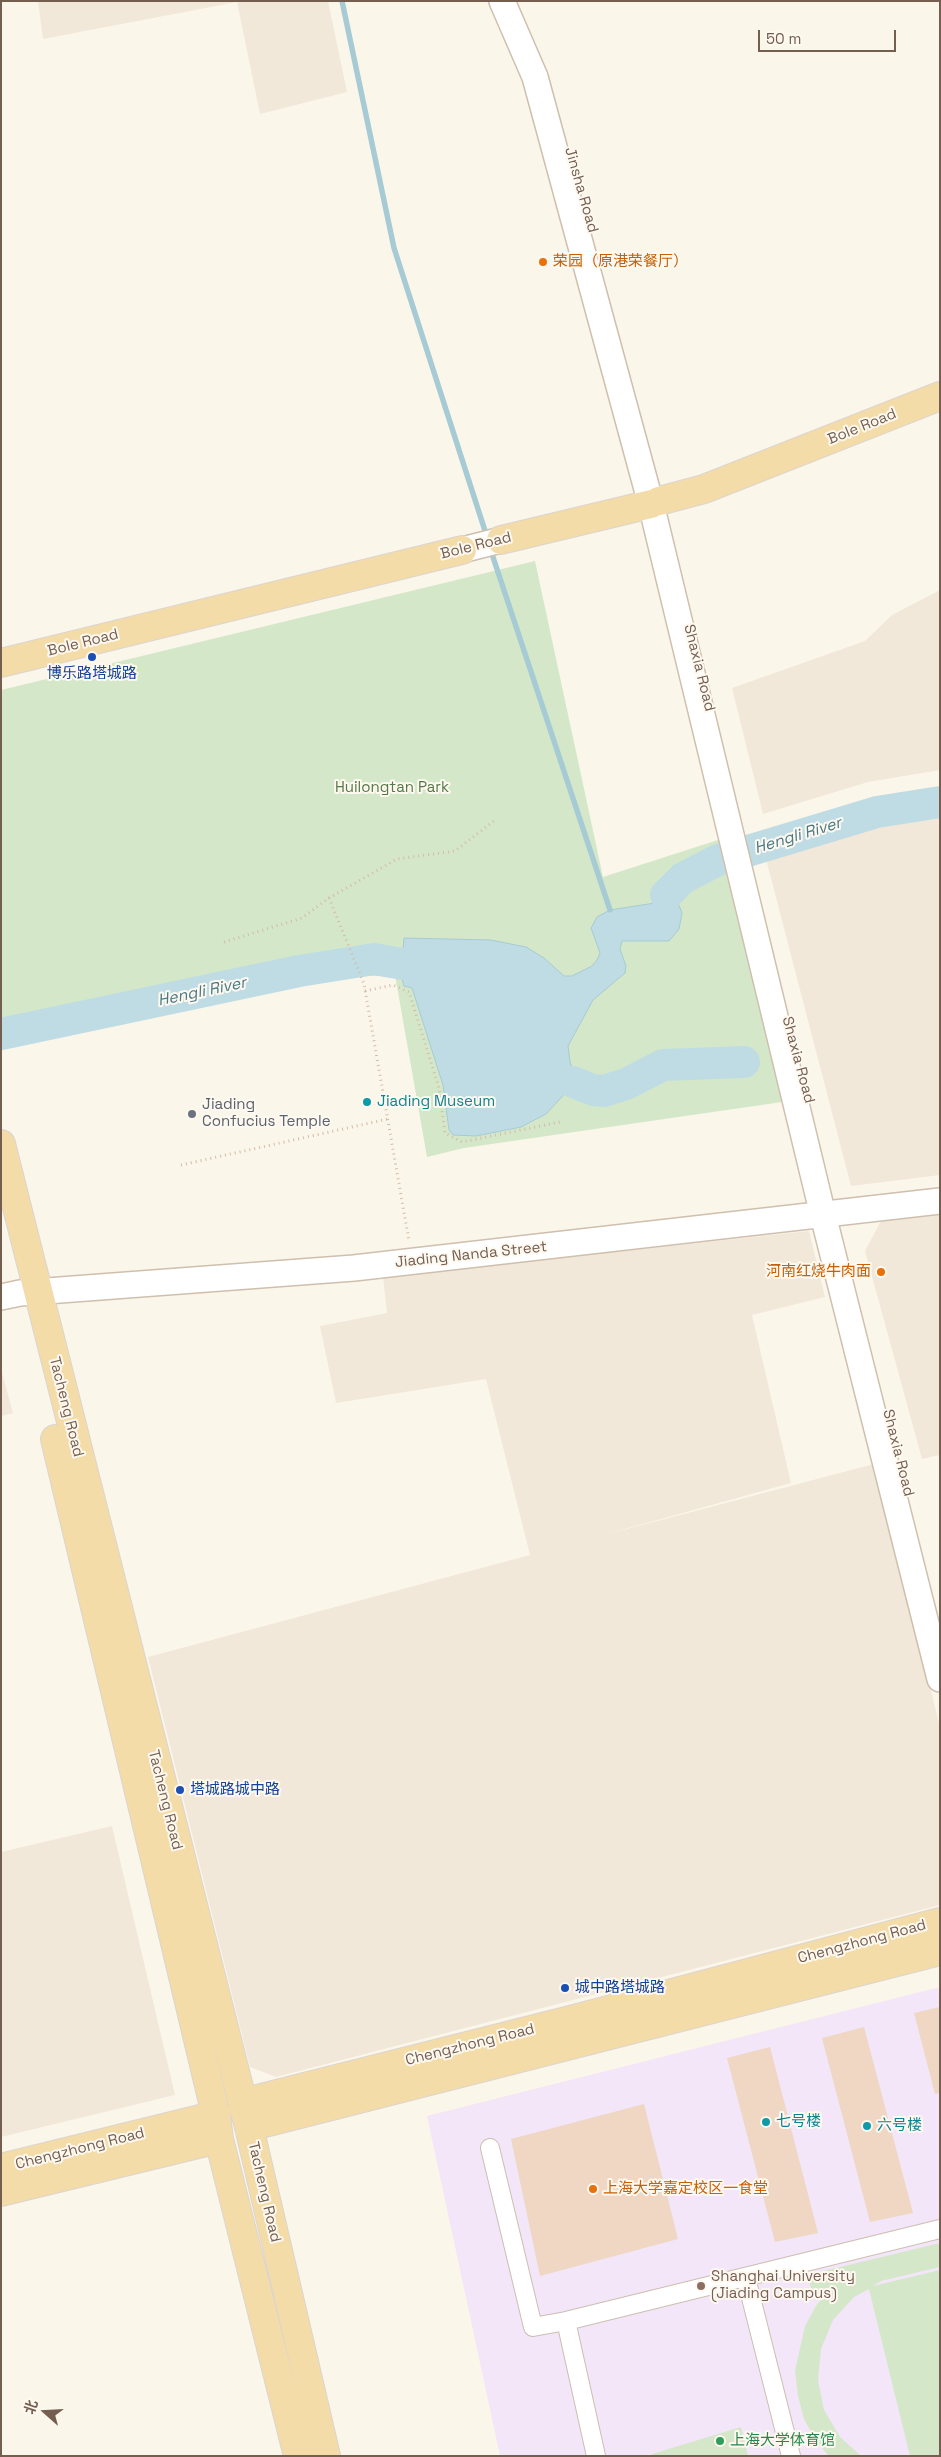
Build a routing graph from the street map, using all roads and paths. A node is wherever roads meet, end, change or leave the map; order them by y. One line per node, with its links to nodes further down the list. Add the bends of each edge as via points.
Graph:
1 (502, 1): 4 (street, via 535,77)
2 (514, 1): 4 (street, Jinsha Road, via 545,72 581,185)
3 (940, 396): 4 (main road, Bole Road, via 704,489)
4 (655, 503): 5 (main road, Bole Road); 17 (street); 17 (street, Shaxia Road, via 739,832)
5 (502, 540): 6 (street, Bole Road)
6 (462, 550): 7 (main road, Bole Road)
7 (1, 662)
8 (494, 821): 9 (path, via 455,852 397,859)
9 (329, 898): 10 (path, via 302,918); 11 (path)
10 (224, 942)
11 (365, 991): 12 (path); 13 (path, via 393,985 409,992 439,1088 445,1133 462,1142)
12 (388, 1119): 15 (path); 19 (path)
13 (560, 1122)
14 (1, 1144): 20 (main road, Tacheng Road)
15 (181, 1165)
16 (940, 1201): 17 (street, Jiading Nanda Street)
17 (831, 1215): 19 (street, Jiading Nanda Street); 21 (street, Shaxia Road); 22 (street)
18 (1, 1216): 20 (main road, Tacheng Road)
19 (412, 1261): 20 (street, Jiading Nanda Street)
20 (19, 1294): 25 (main road, Tacheng Road); 26 (main road, Tacheng Road)
21 (940, 1619)
22 (940, 1679)
23 (940, 1922): 25 (main road, Chengzhong Road, via 257,2099)
24 (940, 1951): 25 (main road, Chengzhong Road)
25 (246, 2118): 26 (street, Chengzhong Road); 34 (main road, Tacheng Road)
26 (218, 2127): 28 (main road, Chengzhong Road); 29 (main road); 33 (main road, Tacheng Road)
27 (490, 2148): 32 (street, via 533,2327)
28 (1, 2168)
29 (1, 2192)
30 (940, 2228): 31 (street)
31 (746, 2278): 32 (street); 36 (street)
32 (566, 2321): 35 (street)
33 (298, 2456)
34 (326, 2456)
35 (596, 2456)
36 (791, 2456)

